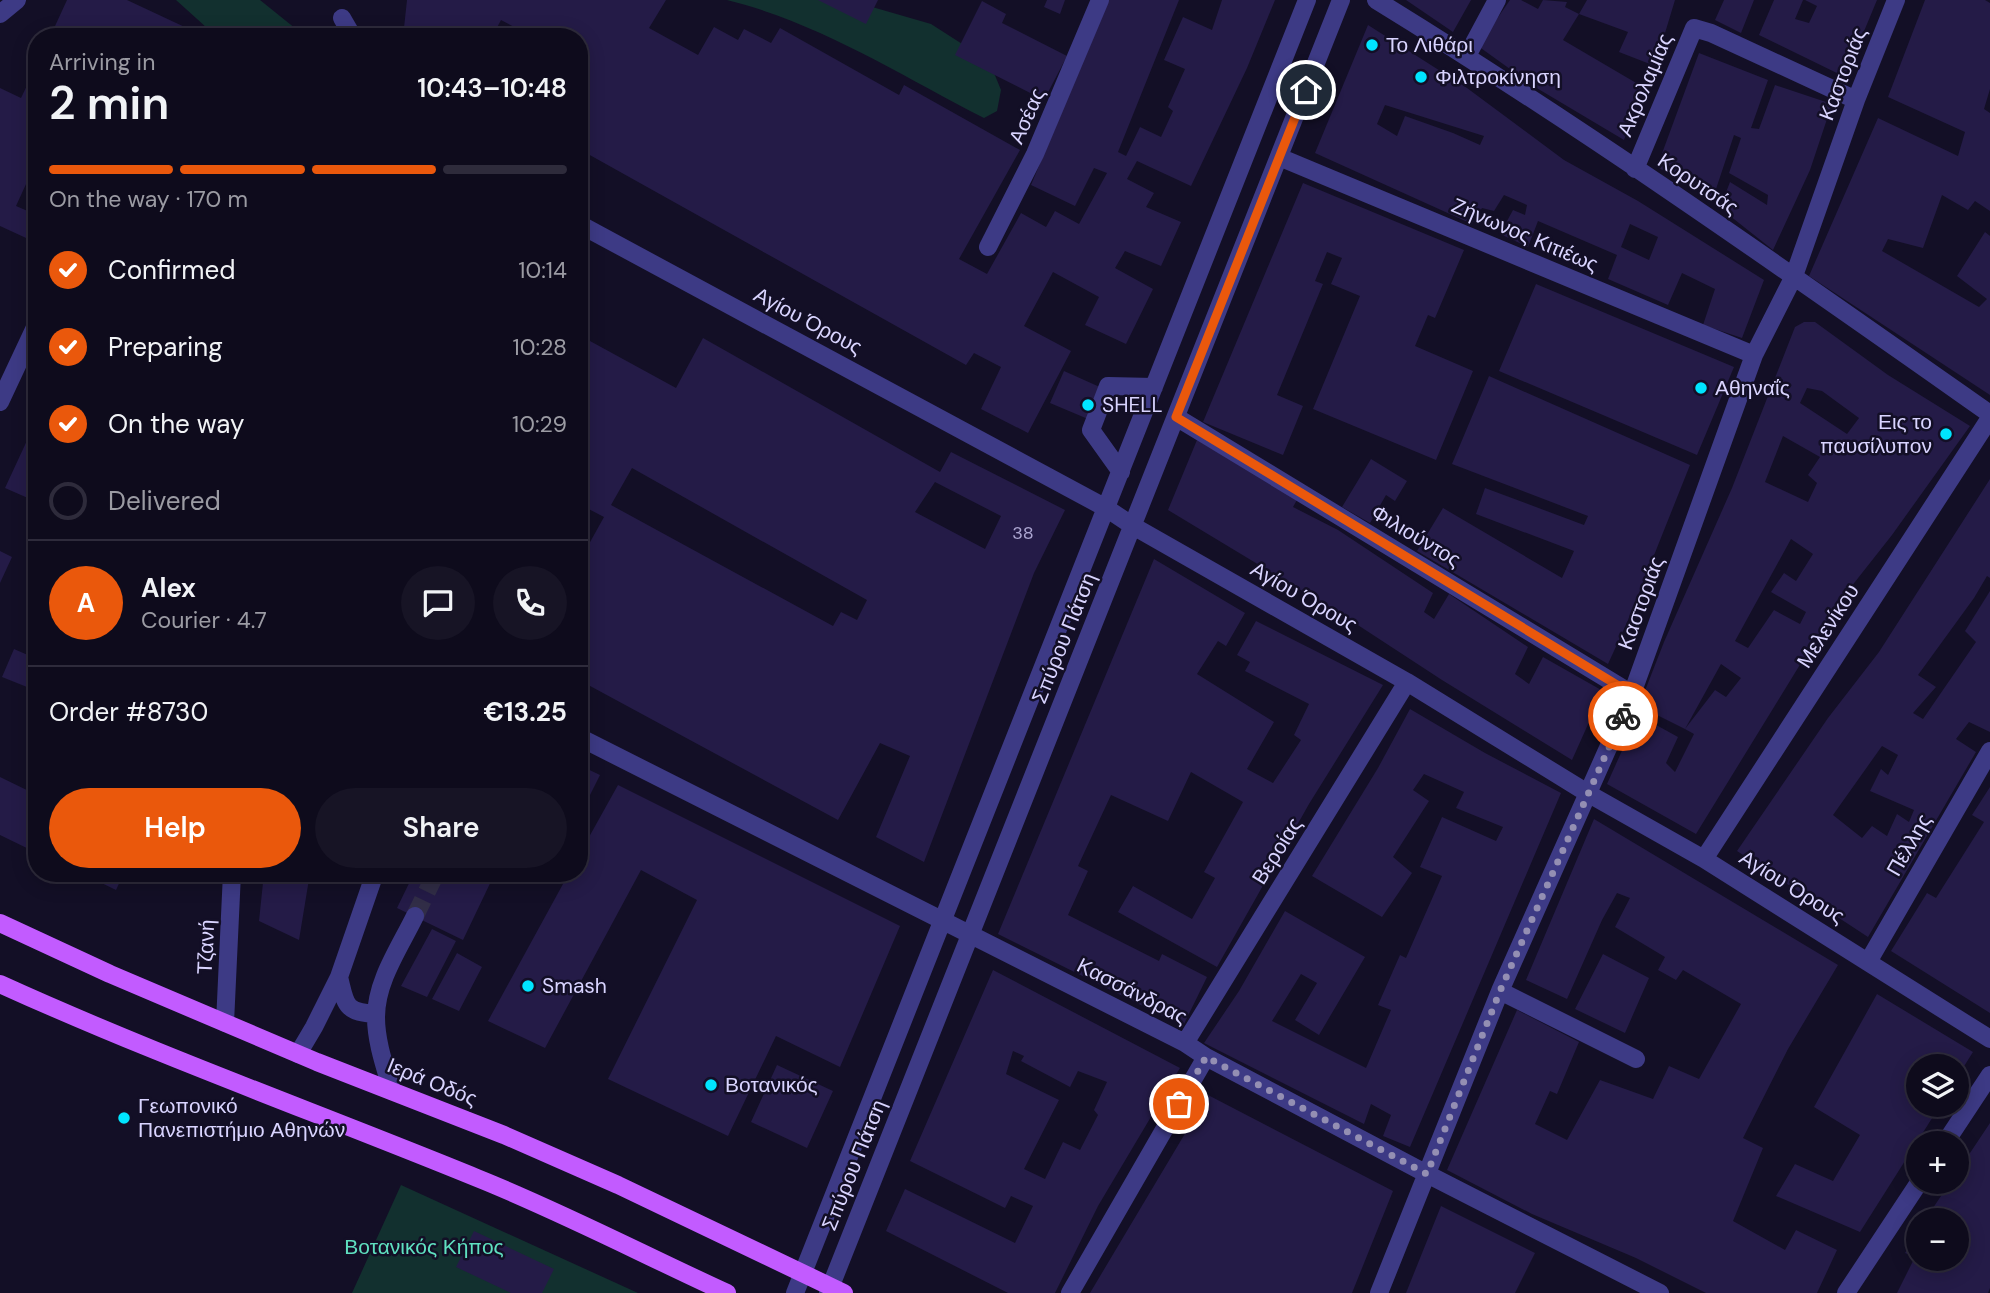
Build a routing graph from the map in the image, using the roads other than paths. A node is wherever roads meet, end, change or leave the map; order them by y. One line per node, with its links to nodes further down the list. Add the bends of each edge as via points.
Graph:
1 (16, 0): 8 (street)
2 (1100, 0): 16 (street, Ασέας, via 1035,154)
3 (1307, 0): 20 (street, Σπύρου Πάτση)
4 (1341, 0): 13 (street, Σπύρου Πάτση)
5 (1376, 0): 11 (street, Κορυτσάς)
6 (1497, 0): 11 (street)
7 (1896, 0): 12 (street, Καστοριάς)
8 (0, 14)
9 (342, 18): 10 (street)
10 (348, 28)
11 (1467, 56): 14 (street, Κορυτσάς)
12 (1856, 100): 14 (street, Ακρολαμίας, via 1693,28); 17 (street, Καστοριάς)
13 (1279, 157): 19 (street, Ζήνωνος Κιτιέως); 23 (street, Σπύρου Πάτση)
14 (1635, 169): 17 (street, Κορυτσάς)
15 (588, 229): 25 (street, Αγίου Όρους)
16 (988, 247)
17 (1794, 276): 19 (street, Καστοριάς); 22 (street, Κορυτσάς)
18 (28, 342): 21 (street)
19 (1754, 355): 28 (street, Καστοριάς)
20 (1154, 387): 24 (street, Σπύρου Πάτση); 24 (street, via 1108,386 1091,430)
21 (0, 402)
22 (1990, 416): 32 (street, Μελενίκου)
23 (1176, 417): 26 (street, Σπύρου Πάτση); 28 (street, Φιλιούντος)
24 (1121, 472): 25 (street, Σπύρου Πάτση)
25 (1106, 508): 26 (street, Αγίου Όρους); 36 (street, Σπύρου Πάτση)
26 (1133, 526): 27 (street, Αγίου Όρους); 38 (street, Σπύρου Πάτση)
27 (1407, 682): 31 (street, Αγίου Όρους); 46 (street, Βεροίας)
28 (1632, 694): 31 (street, Καστοριάς)
29 (588, 742): 36 (street, Κασσάνδρας)
30 (1990, 751): 39 (street, Πέλλης)
31 (1589, 794): 32 (street, Αγίου Όρους); 42 (street, Καστοριάς)
32 (1704, 859): 39 (street, Αγίου Όρους)
33 (232, 882): 44 (street, Τζανή)
34 (371, 882): 40 (street)
35 (415, 916): 43 (street, via 382,982)
36 (941, 919): 38 (street, Κασσάνδρας); 55 (street, Σπύρου Πάτση)
37 (0, 923): 44 (main road, Ιερά Οδός)
38 (972, 935): 46 (street, Κασσάνδρας); 56 (street, Σπύρου Πάτση)
39 (1868, 962): 45 (street, Αγίου Όρους)
40 (339, 977): 43 (street, via 346,1004 357,1013); 47 (street)
41 (0, 984): 57 (main road, via 201,1071 480,1179)
42 (1500, 991): 49 (street); 53 (street, Καστοριάς)
43 (376, 1014): 51 (street, via 380,1051)
44 (225, 1023): 47 (main road, Ιερά Οδός)
45 (1990, 1038)
46 (1185, 1044): 48 (street, Κασσάνδρας)
47 (298, 1054): 51 (main road, Ιερά Οδός)
48 (1206, 1057): 53 (street, Κασσάνδρας); 59 (street)
49 (1636, 1059)
50 (1990, 1075): 52 (street)
51 (392, 1091): 55 (main road, Ιερά Οδός, via 618,1185)
52 (1953, 1131)
53 (1427, 1174): 60 (street, Καστοριάς); 61 (street, Κασσάνδρας)
54 (1911, 1194): 62 (street)
55 (803, 1272): 56 (main road, Ιερά Οδός); 58 (street, Σπύρου Πάτση)
56 (834, 1291)
57 (727, 1293)
58 (795, 1293)
59 (1070, 1293)
60 (1380, 1293)
61 (1660, 1293)
62 (1846, 1293)

